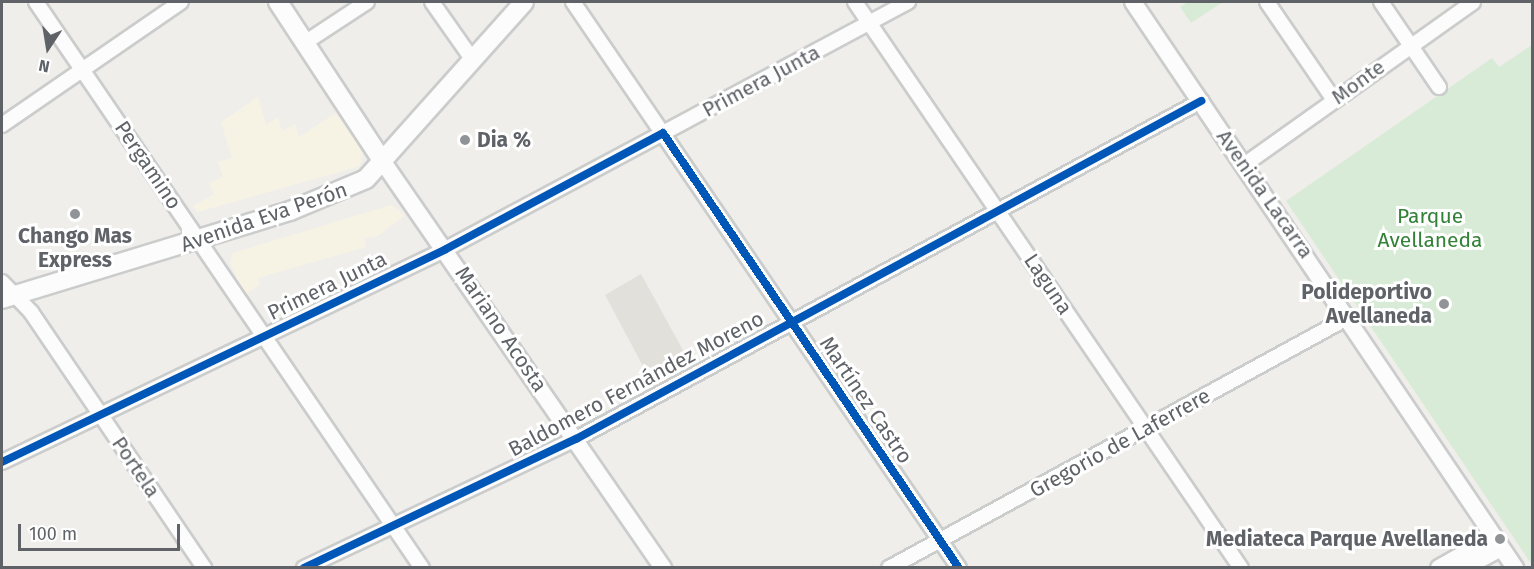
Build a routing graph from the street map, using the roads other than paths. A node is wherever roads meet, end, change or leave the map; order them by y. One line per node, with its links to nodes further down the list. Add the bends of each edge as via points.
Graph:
1 (36, 2): 18 (street, Pergamino)
2 (181, 2): 18 (street)
3 (278, 2): 15 (main road, Mariano Acosta)
4 (367, 2): 15 (street)
5 (432, 2): 17 (street)
6 (524, 2): 17 (main road, Avenida Eva Perón)
7 (573, 2): 23 (street, Martínez Castro)
8 (855, 2): 14 (street, Laguna)
9 (908, 2): 14 (street, Primera Junta)
10 (1132, 2): 21 (street, Avenida Lacarra)
11 (1266, 2): 20 (street)
12 (1381, 2): 16 (street)
13 (1473, 2): 16 (street, Monte)
14 (870, 23): 23 (street, Primera Junta); 26 (street, Laguna)
15 (306, 42): 24 (main road, Mariano Acosta)
16 (1410, 45): 19 (street); 20 (street, Monte)
17 (472, 59): 24 (main road, Avenida Eva Perón)
18 (82, 68): 22 (street); 27 (street, Pergamino)
19 (1439, 87)
20 (1334, 100): 25 (street, Monte)
21 (1201, 101): 25 (street, Avenida Lacarra); 26 (street, Baldomero Fernández Moreno)
22 (2, 125)
23 (663, 133): 28 (street, Primera Junta); 32 (street, Martínez Castro)
24 (383, 162): 27 (main road, Avenida Eva Perón, via 366,179 334,196); 28 (street, Mariano Acosta)
25 (1244, 165): 31 (street, Avenida Lacarra)
26 (997, 208): 32 (street, Baldomero Fernández Moreno); 35 (street, Laguna)
27 (200, 240): 30 (main road, Avenida Eva Perón); 33 (street, Pergamino)
28 (446, 249): 33 (street, Primera Junta); 36 (street, Mariano Acosta)
29 (2, 282): 30 (street, Portela)
30 (8, 297): 34 (street, Portela)
31 (1349, 316): 35 (street, Gregorio de Laferrere); 40 (street, Avenida Lacarra)
32 (792, 322): 36 (street, Baldomero Fernández Moreno); 39 (street, Martínez Castro)
33 (265, 336): 34 (street, Primera Junta); 38 (street, Pergamino)
34 (100, 414): 37 (street, Primera Junta); 41 (street, Portela)
35 (1147, 429): 39 (street, Gregorio de Laferrere); 47 (street, Laguna)
36 (576, 439): 38 (street, Baldomero Fernández Moreno); 44 (street, Mariano Acosta)
37 (2, 462)
38 (394, 525): 42 (street, Baldomero Fernández Moreno); 43 (street, Pergamino)
39 (941, 540): 45 (street, Gregorio de Laferrere); 46 (street, Martínez Castro)
40 (1498, 542): 48 (street); 49 (street); 50 (street, Avenida Lacarra)
41 (204, 567)
42 (304, 567)
43 (422, 567)
44 (663, 567)
45 (889, 567)
46 (959, 567)
47 (1241, 567)
48 (1439, 567)
49 (1464, 567)
50 (1515, 567)

